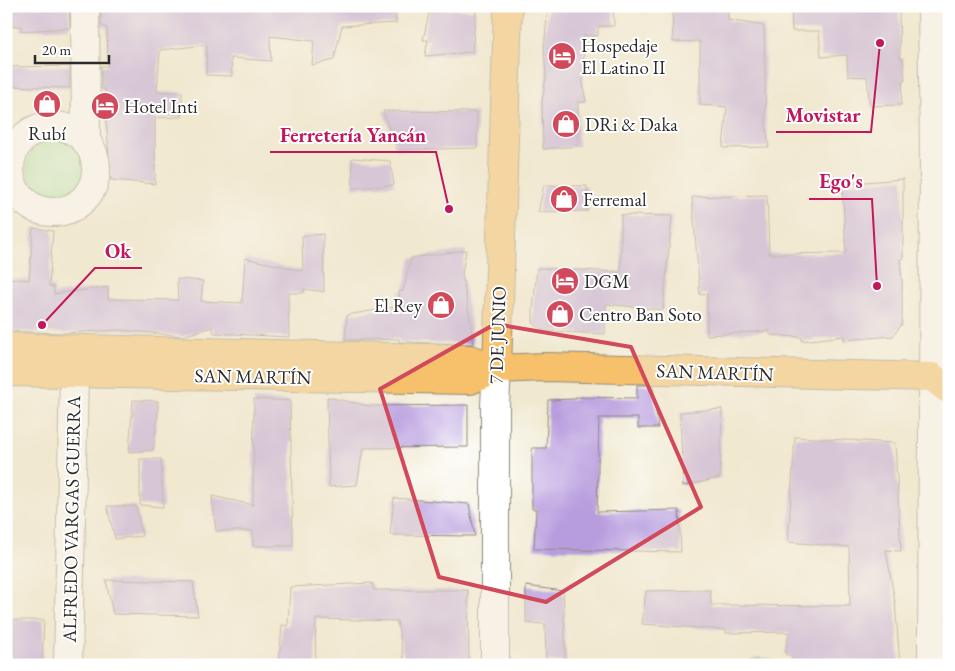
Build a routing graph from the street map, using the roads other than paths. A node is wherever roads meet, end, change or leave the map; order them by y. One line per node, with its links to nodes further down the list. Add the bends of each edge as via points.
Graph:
1 (85, 6): 5 (street)
2 (508, 6): 8 (main road, 7 DE JUNIO)
3 (932, 6): 4 (street)
4 (941, 34): 10 (street)
5 (86, 140)
6 (6, 347): 7 (main road, SAN MARTÍN)
7 (74, 361): 8 (main road, SAN MARTÍN, via 470,380); 9 (main road, SAN MARTÍN); 11 (street, ALFREDO VARGAS GUERRA)
8 (497, 369): 10 (main road, SAN MARTÍN, via 546,367); 12 (street, 7 DE JUNIO)
9 (6, 372)
10 (943, 377): 13 (street)
11 (68, 665)
12 (495, 665)
13 (932, 665)

